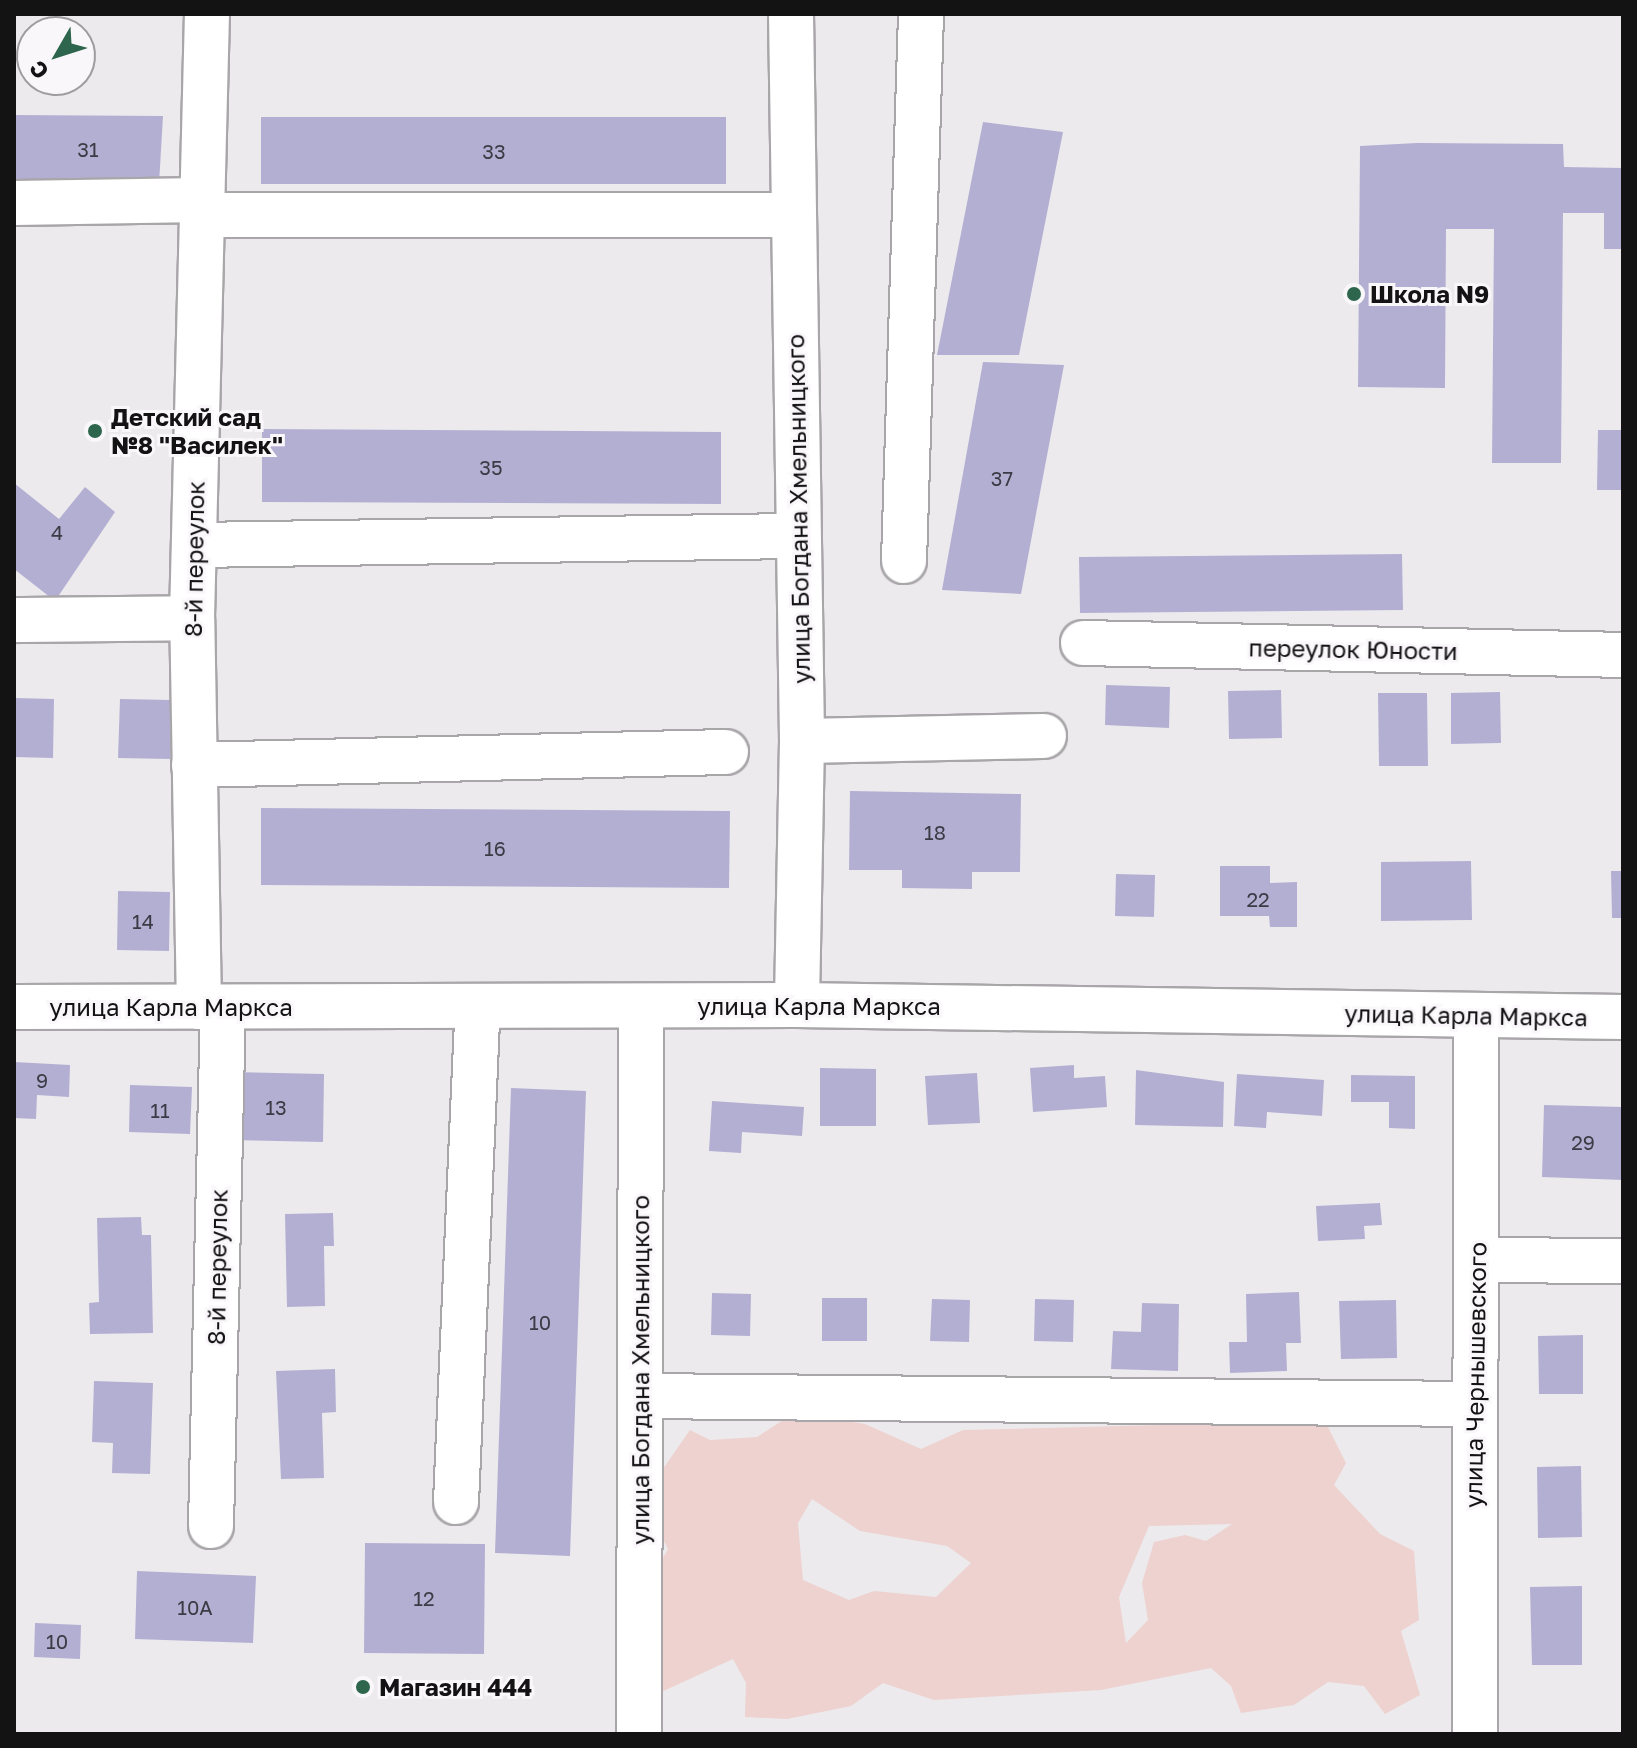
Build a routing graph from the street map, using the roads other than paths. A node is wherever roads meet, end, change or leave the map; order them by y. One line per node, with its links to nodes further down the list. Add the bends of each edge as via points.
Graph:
1 (207, 14): 5 (street, 8-й переулок)
2 (791, 14): 6 (street, улица Богдана Хмельницкого)
3 (921, 14): 9 (street)
4 (14, 203): 5 (street)
5 (202, 207): 6 (street); 8 (street, 8-й переулок)
6 (793, 215): 7 (street, улица Богдана Хмельницкого)
7 (797, 536): 8 (street); 15 (street, улица Богдана Хмельницкого)
8 (194, 545): 10 (street, 8-й переулок)
9 (904, 561)
10 (192, 618): 11 (street); 17 (street, 8-й переулок)
11 (14, 620)
12 (1083, 643): 13 (street, переулок Юности)
13 (1623, 655)
14 (1044, 736): 15 (street)
15 (802, 741): 18 (street, улица Богдана Хмельницкого)
16 (726, 752): 17 (street)
17 (194, 765): 22 (street, 8-й переулок)
18 (797, 1005): 20 (street, улица Карла Маркса); 23 (street, улица Карла Маркса)
19 (478, 1006): 20 (street, улица Карла Маркса); 22 (street, улица Карла Маркса); 29 (street)
20 (641, 1006): 27 (street, улица Богдана Хмельницкого)
21 (14, 1007): 22 (street, улица Карла Маркса)
22 (211, 1007): 30 (street, 8-й переулок)
23 (1476, 1016): 24 (street, улица Карла Маркса); 25 (street, улица Чернышевского)
24 (1623, 1017)
25 (1476, 1260): 26 (street); 28 (street, улица Чернышевского)
26 (1623, 1261)
27 (640, 1396): 28 (street); 31 (street, улица Богдана Хмельницкого)
28 (1472, 1404): 32 (street, улица Чернышевского)
29 (456, 1502)
30 (211, 1526)
31 (639, 1734)
32 (1475, 1734)

